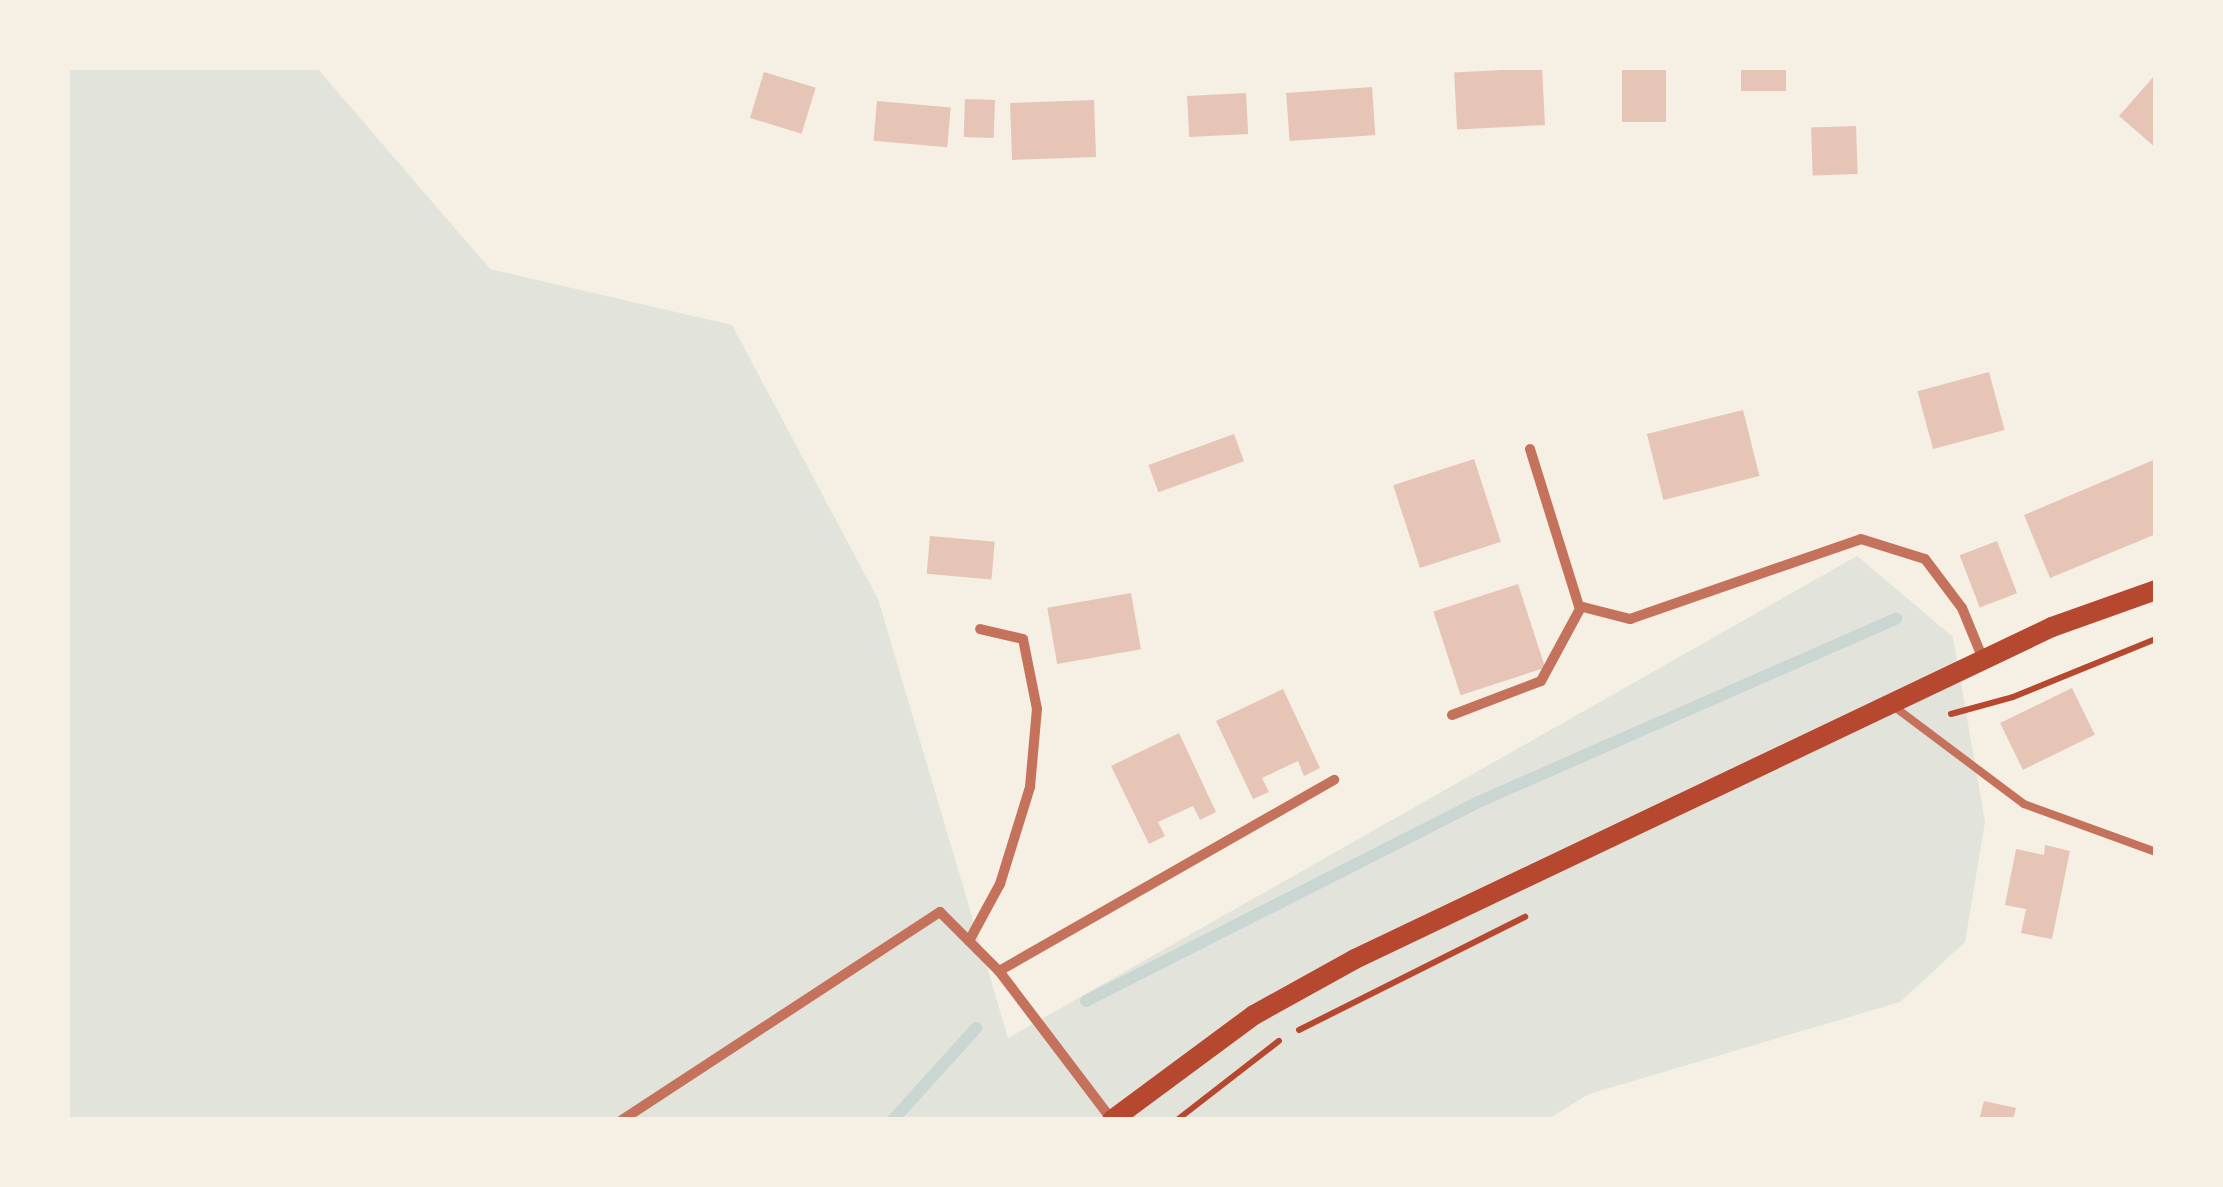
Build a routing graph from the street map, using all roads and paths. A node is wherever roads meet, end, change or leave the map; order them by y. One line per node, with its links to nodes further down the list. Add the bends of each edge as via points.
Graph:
1 (1530, 449): 3 (street)
2 (2156, 590): 6 (main road)
3 (1581, 606): 6 (street, via 1630,620 1862,539 1925,559 1962,608); 8 (street, via 1541,681)
4 (980, 629): 13 (street, via 1023,639 1037,710 1030,787 1000,884)
5 (2156, 639): 9 (path, via 2013,697)
6 (1983, 659): 7 (main road)
7 (1889, 702): 9 (lane); 16 (main road, via 1355,959 1254,1015)
8 (1452, 715)
9 (1912, 724): 11 (lane, via 2024,804)
10 (1334, 780): 14 (street)
11 (2156, 852)
12 (1544, 908): 17 (path, via 1282,1039)
13 (968, 941): 14 (street); 15 (street, via 940,912)
14 (999, 970): 16 (street)
15 (622, 1120)
16 (1112, 1120)
17 (1177, 1120)

